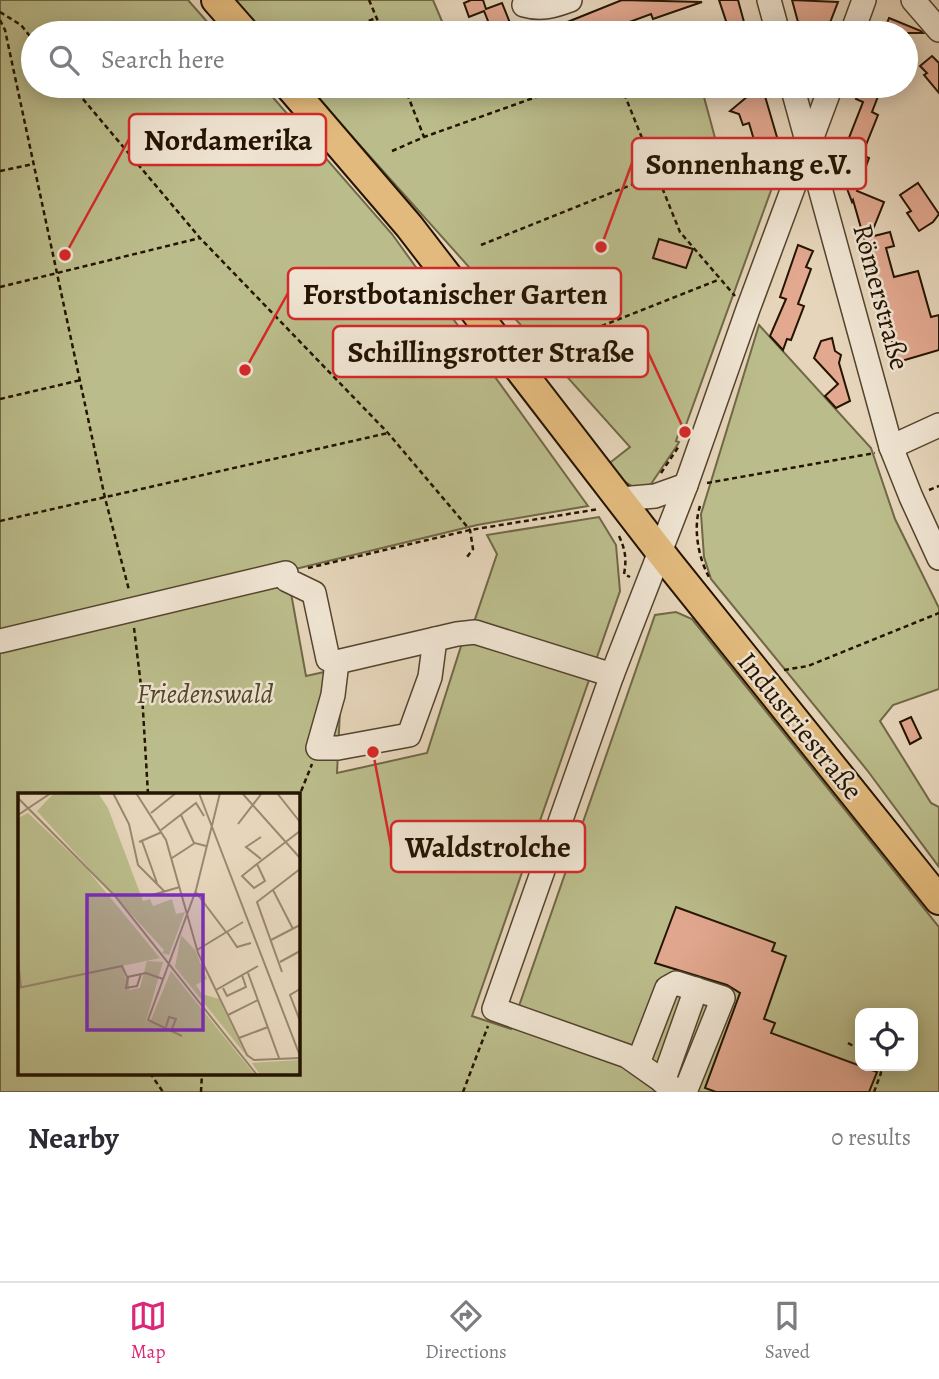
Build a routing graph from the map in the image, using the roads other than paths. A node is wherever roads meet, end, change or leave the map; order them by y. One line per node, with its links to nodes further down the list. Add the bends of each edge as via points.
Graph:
1 (216, 0): 7 (main road)
2 (570, 0): 6 (street, via 551,7)
3 (769, 0): 8 (street)
4 (864, 0): 9 (street)
5 (913, 0): 10 (street)
6 (524, 5)
7 (234, 21)
8 (775, 21)
9 (856, 21)
10 (939, 30)
11 (299, 98): 20 (main road, Industriestraße, via 409,226)
12 (795, 98): 14 (street, Römerstraße)
13 (826, 98): 14 (street)
14 (808, 145): 15 (street); 16 (street, Römerstraße)
15 (786, 204): 16 (street, via 804,201); 19 (street, via 747,309)
16 (825, 208): 18 (street, Römerstraße)
17 (939, 425): 18 (street)
18 (891, 447): 21 (street, Römerstraße)
19 (695, 489): 20 (street); 22 (street)
20 (610, 504): 22 (main road, Industriestraße)
21 (938, 551)
22 (660, 552): 26 (street); 27 (main road, Industriestraße)
23 (435, 639): 25 (street); 25 (street, via 430,677 409,735 318,748); 26 (street, via 475,632)
24 (0, 641): 25 (street, via 285,573 287,580 314,593 328,659)
25 (337, 662)
26 (612, 675): 29 (street, via 494,1009)
27 (939, 900)
28 (696, 989): 29 (street, via 676,983 667,988); 30 (street); 31 (street, via 723,998)
29 (638, 1063): 30 (street)
30 (670, 1087)
31 (685, 1092)

